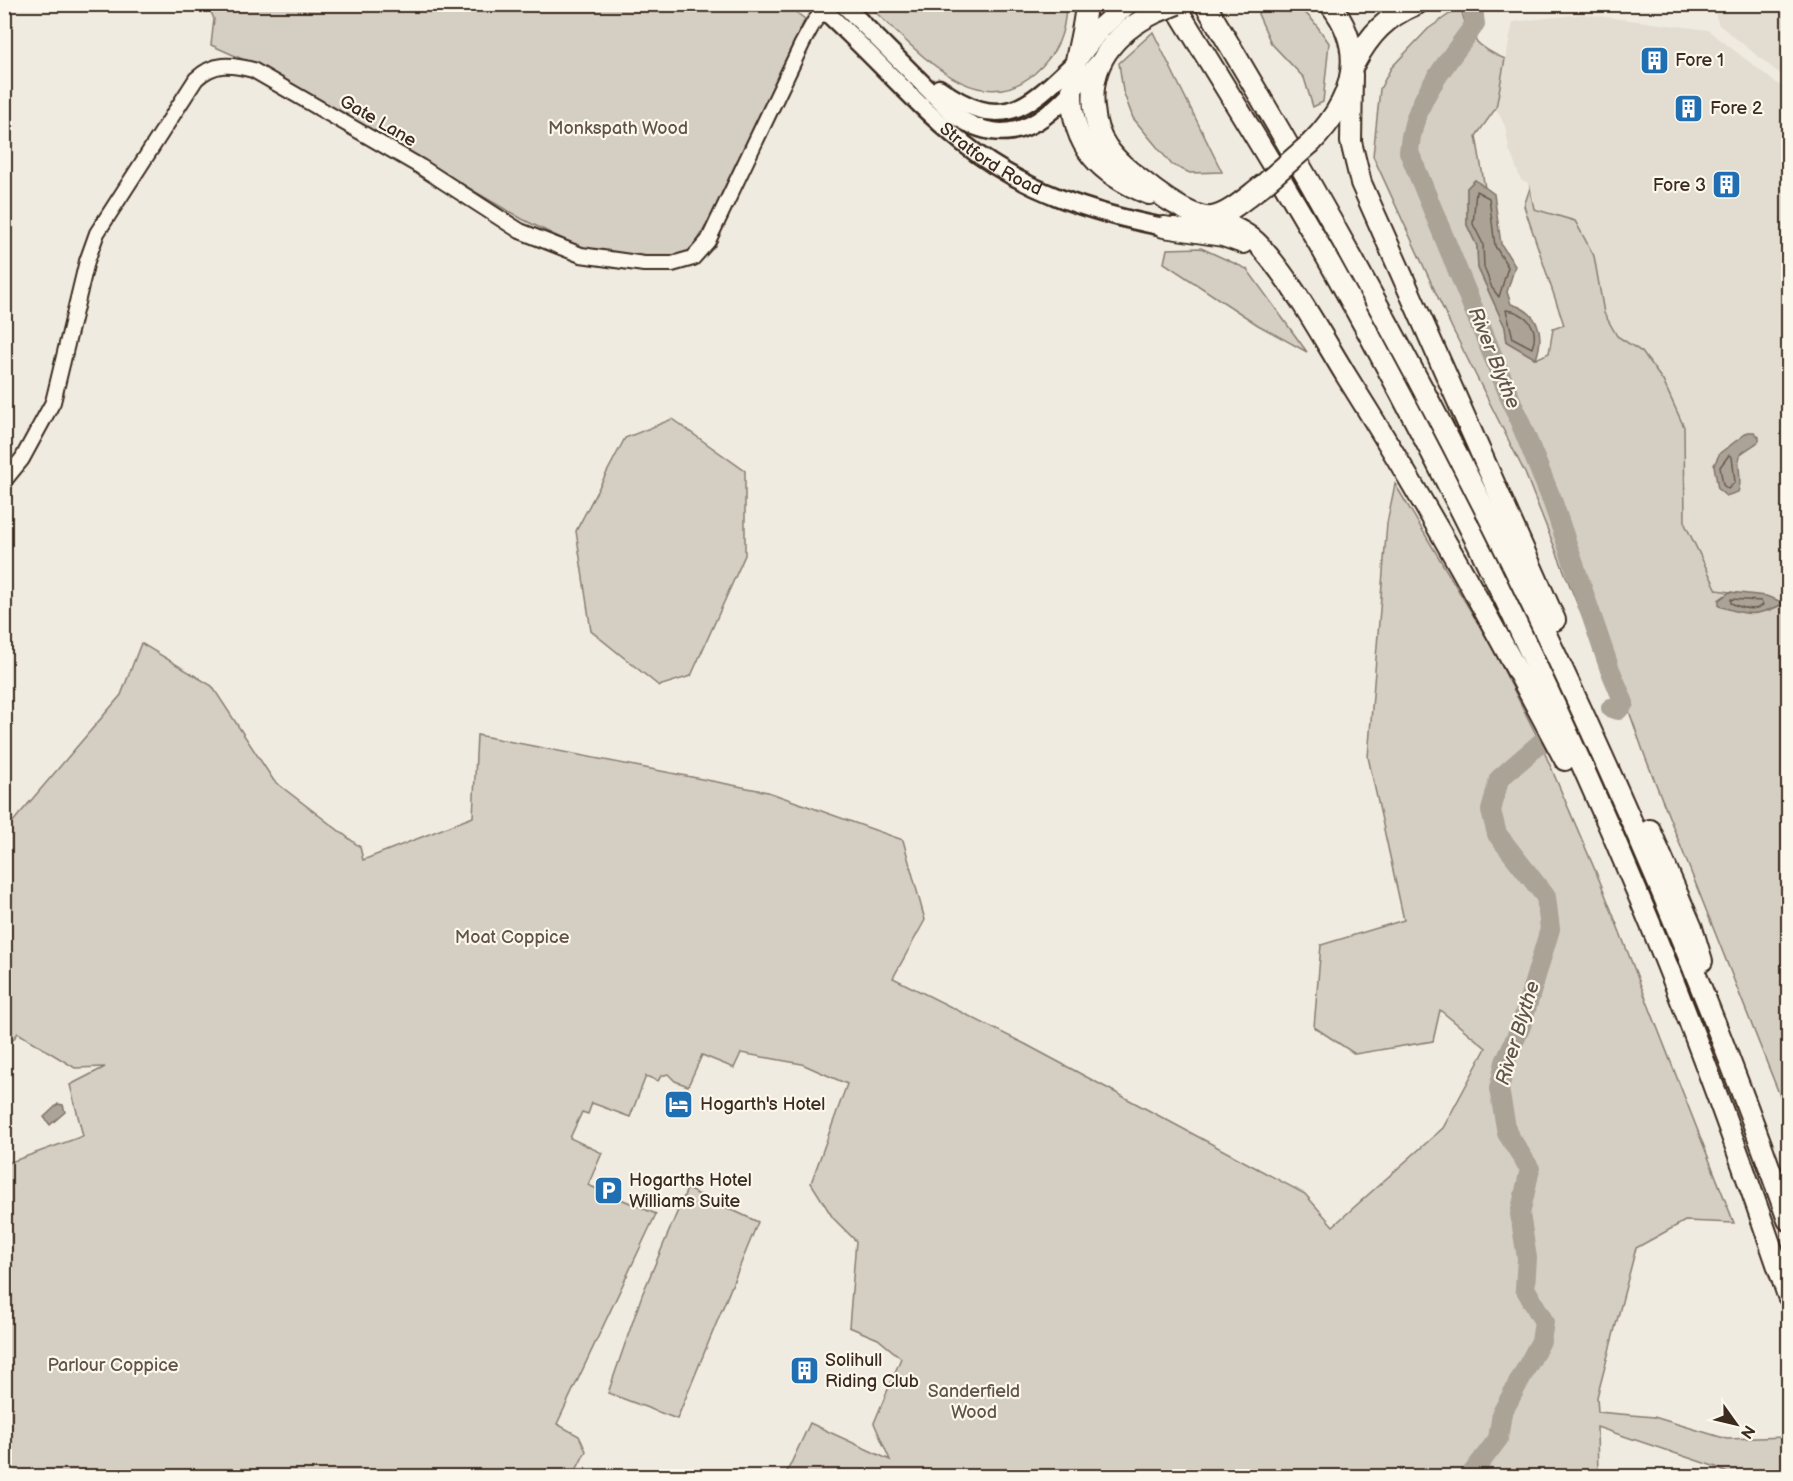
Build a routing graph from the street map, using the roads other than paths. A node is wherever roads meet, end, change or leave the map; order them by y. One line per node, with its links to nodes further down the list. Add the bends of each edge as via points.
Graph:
1 (843, 4): 9 (main road, Stratford Road)
2 (1086, 4): 11 (highway)
3 (1127, 4): 11 (highway, via 1100,28)
4 (1205, 4): 20 (highway, via 1349,249 1494,526 1614,779)
5 (1330, 4): 12 (highway, via 1347,33)
6 (1417, 4): 12 (highway, via 1385,20 1364,45)
7 (823, 6): 16 (main road, Stratford Road, via 914,100 963,144 999,169 1086,209); 18 (street, Gate Lane, via 708,241 693,258 672,264 581,255 520,231 421,167 253,70 234,65 207,69 196,79 97,233 53,402 22,459)
8 (1169, 7): 10 (highway, via 1126,29); 19 (highway, via 1336,274 1478,544)
9 (885, 43): 11 (main road, via 959,102 986,112 1027,105); 13 (main road, Stratford Road, via 954,115 984,130 1015,131 1032,126)
10 (1103, 56): 13 (main road, Stratford Road); 14 (highway, via 1093,96 1101,137 1118,161)
11 (1076, 61): 13 (highway)
12 (1353, 69): 15 (highway, bridge, via 1328,126 1263,185); 20 (highway, via 1351,142 1361,183 1692,928)
13 (1072, 90): 14 (highway, via 1082,137 1096,162 1122,183)
14 (1171, 203): 15 (highway)
15 (1210, 217): 16 (main road, Stratford Road); 17 (highway, via 1251,237)
16 (1164, 227): 17 (highway, via 1223,236)
17 (1268, 258): 19 (highway, via 1392,445 1457,558)
18 (4, 481)
19 (1645, 911): 22 (highway, via 1731,1129)
20 (1731, 1066): 21 (highway)
21 (1788, 1220)
22 (1788, 1296)

